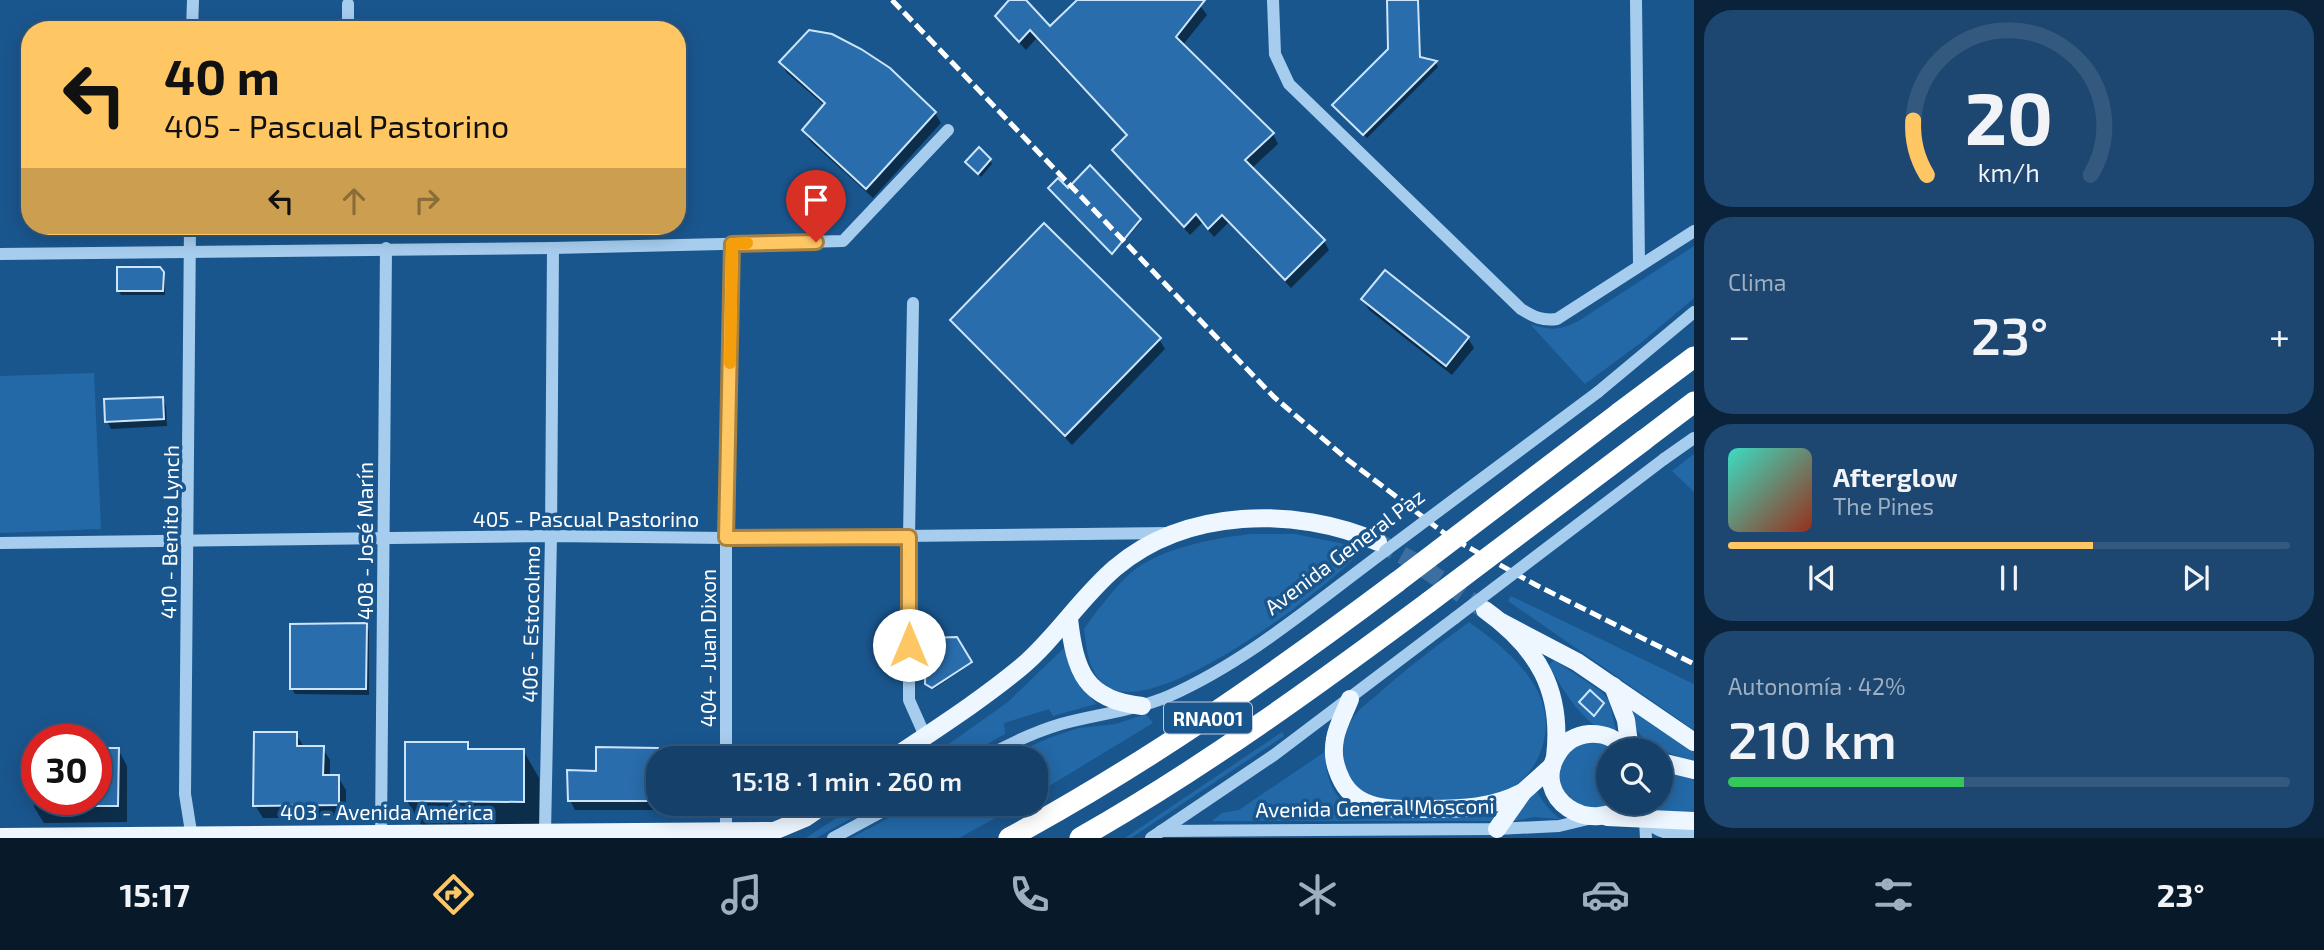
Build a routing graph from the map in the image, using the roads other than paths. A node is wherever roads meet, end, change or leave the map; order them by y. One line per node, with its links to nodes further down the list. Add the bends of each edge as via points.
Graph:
1 (193, 0): 5 (street)
2 (1273, 0): 15 (street, via 1275,54 1289,84 1521,309 1544,320 1558,319)
3 (1636, 0): 15 (street)
4 (348, 4): 6 (street)
5 (192, 21)
6 (348, 21)
7 (948, 130): 10 (street, via 843,241)
8 (1694, 231): 15 (street)
9 (190, 235): 13 (street, 410 - Benito Lynch)
10 (732, 244): 12 (street); 25 (street, 404 - Juan Dixon)
11 (386, 248): 12 (street); 13 (street); 24 (street, 408 - José Marín)
12 (553, 248): 22 (street, 406 - Estocolmo)
13 (190, 251): 14 (street); 26 (street, 410 - Benito Lynch)
14 (0, 254)
15 (1639, 265)
16 (913, 303): 23 (street)
17 (1694, 312): 34 (street, Avenida General Paz, bridge, via 1598,393 1254,648)
18 (1694, 357): 66 (highway, RNA001, bridge, via 1306,650 1110,780)
19 (1694, 402): 67 (highway, RNA001, bridge, via 1305,695)
20 (1694, 438): 33 (street, bridge)
21 (1171, 533): 23 (street, 405 - Pascual Pastorino); 27 (main road, via 1229,521 1286,519 1344,529); 30 (main road, via 1114,569)
22 (551, 536): 24 (street, 405 - Pascual Pastorino); 25 (street, 405 - Pascual Pastorino); 54 (street, 406 - Estocolmo)
23 (909, 537): 25 (street, 405 - Pascual Pastorino); 35 (street, via 909,700)
24 (383, 538): 26 (street, 405 - Pascual Pastorino); 58 (street, 408 - José Marín)
25 (726, 538): 39 (street, 404 - Juan Dixon)
26 (188, 541): 28 (street, 405 - Pascual Pastorino); 64 (street, 410 - Benito Lynch, via 185,794)
27 (1378, 541)
28 (0, 543)
29 (1485, 610): 31 (main road)
30 (1069, 619): 34 (main road, via 1072,645 1086,682 1103,696); 35 (main road, via 1020,668)
31 (1501, 622): 32 (main road, via 1577,662); 42 (main road, via 1531,652 1551,692 1558,735)
32 (1613, 687): 37 (main road, via 1626,720); 38 (main road)
33 (1350, 699): 45 (main road, via 1333,753 1345,787 1364,803 1396,809 1471,808); 61 (street)
34 (1142, 706): 41 (street, Avenida General Paz, via 1063,724)
35 (925, 736): 40 (main road)
36 (1610, 738): 42 (main road, via 1584,734 1567,742)
37 (1627, 738)
38 (1694, 742)
39 (726, 746)
40 (910, 746)
41 (1008, 746)
42 (1553, 762): 45 (main road); 50 (main road, via 1552,786 1557,799 1572,813)
43 (1673, 765): 44 (main road)
44 (1694, 770)
45 (1523, 792): 55 (main road)
46 (1607, 815): 50 (main road)
47 (726, 816): 53 (street)
48 (808, 816): 53 (main road, 403 - Avenida América, via 774,831)
49 (874, 816): 65 (street)
50 (1596, 818): 51 (main road, Avenida General Mosconi); 55 (street, Avenida General Mosconi)
51 (1645, 820): 52 (main road, Avenida General Mosconi); 62 (street, Avenida General Mosconi, via 1659,831)
52 (1694, 821)
53 (726, 832): 60 (main road, 403 - Avenida América)
54 (545, 833): 58 (main road, 403 - Avenida América); 59 (main road, 403 - Avenida América)
55 (1494, 833): 57 (street, Avenida General Mosconi)
56 (1284, 834): 57 (street, Avenida General Mosconi); 61 (street, Avenida General Mosconi)
57 (1456, 834)
58 (381, 835): 64 (main road, 403 - Avenida América)
59 (566, 835): 60 (main road, 403 - Avenida América)
60 (700, 835)
61 (1156, 835)
62 (1694, 835)
63 (0, 837): 64 (main road, 403 - Avenida América)
64 (191, 837)
65 (833, 838)
66 (1009, 838)
67 (1080, 838)

